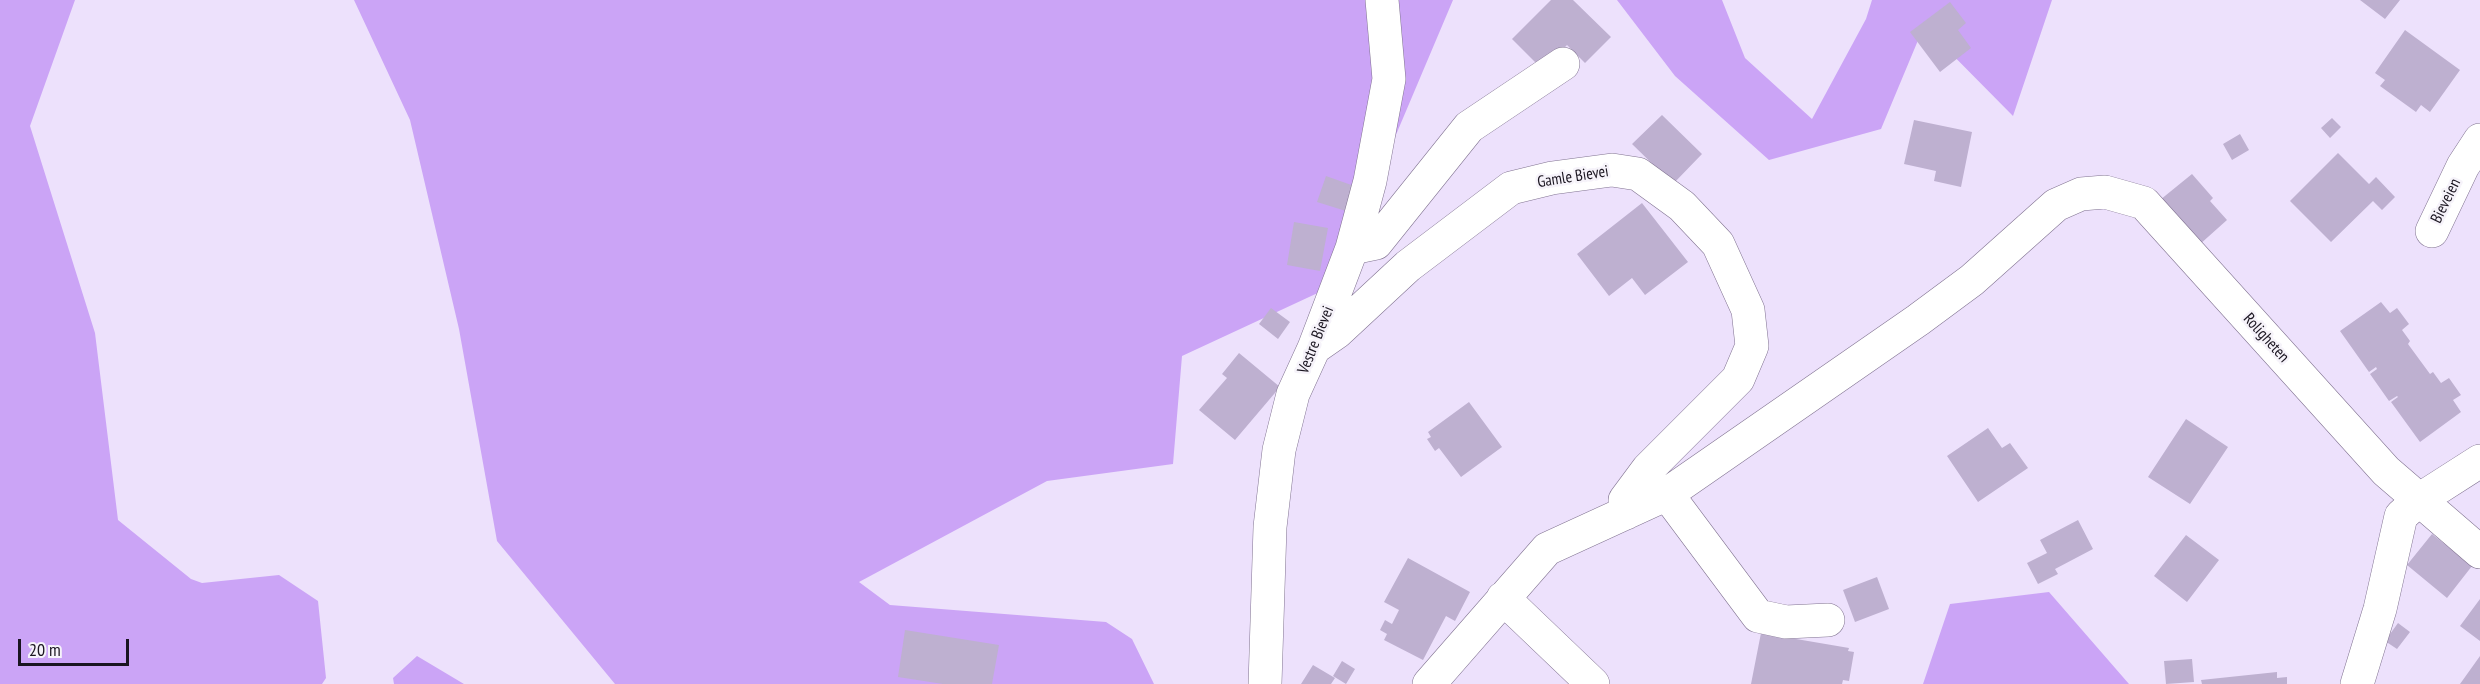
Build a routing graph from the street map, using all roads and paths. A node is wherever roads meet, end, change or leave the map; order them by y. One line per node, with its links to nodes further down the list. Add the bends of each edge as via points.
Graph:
1 (1382, 0): 5 (street, Vestre Bievei, via 1389,79 1370,181)
2 (1563, 64): 5 (street, via 1469,127 1376,243)
3 (2480, 140): 4 (street, Bieveien)
4 (2432, 231)
5 (1352, 248): 6 (street, Vestre Bievei)
6 (1314, 348): 10 (street, Gamle Bievei, via 1338,332 1408,266 1511,188 1612,170 1638,174 1682,206 1718,244 1748,310 1752,346 1738,379 1648,469 1626,500); 14 (street, Vestre Bievei, via 1293,394 1279,450 1270,527)
7 (2480, 462): 9 (street)
8 (1667, 494): 9 (street, Roligheten, via 1972,280 2056,205 2081,194 2105,192 2144,202 2386,471); 10 (street); 13 (street, via 1758,616 1786,622)
9 (2419, 500): 11 (street, Roligheten); 17 (street, via 2401,516 2380,609)
10 (1626, 513): 12 (street, via 1547,549)
11 (2480, 552)
12 (1503, 598): 15 (street); 16 (street)
13 (1828, 620)
14 (1265, 684)
15 (1429, 684)
16 (1593, 684)
17 (2357, 684)

